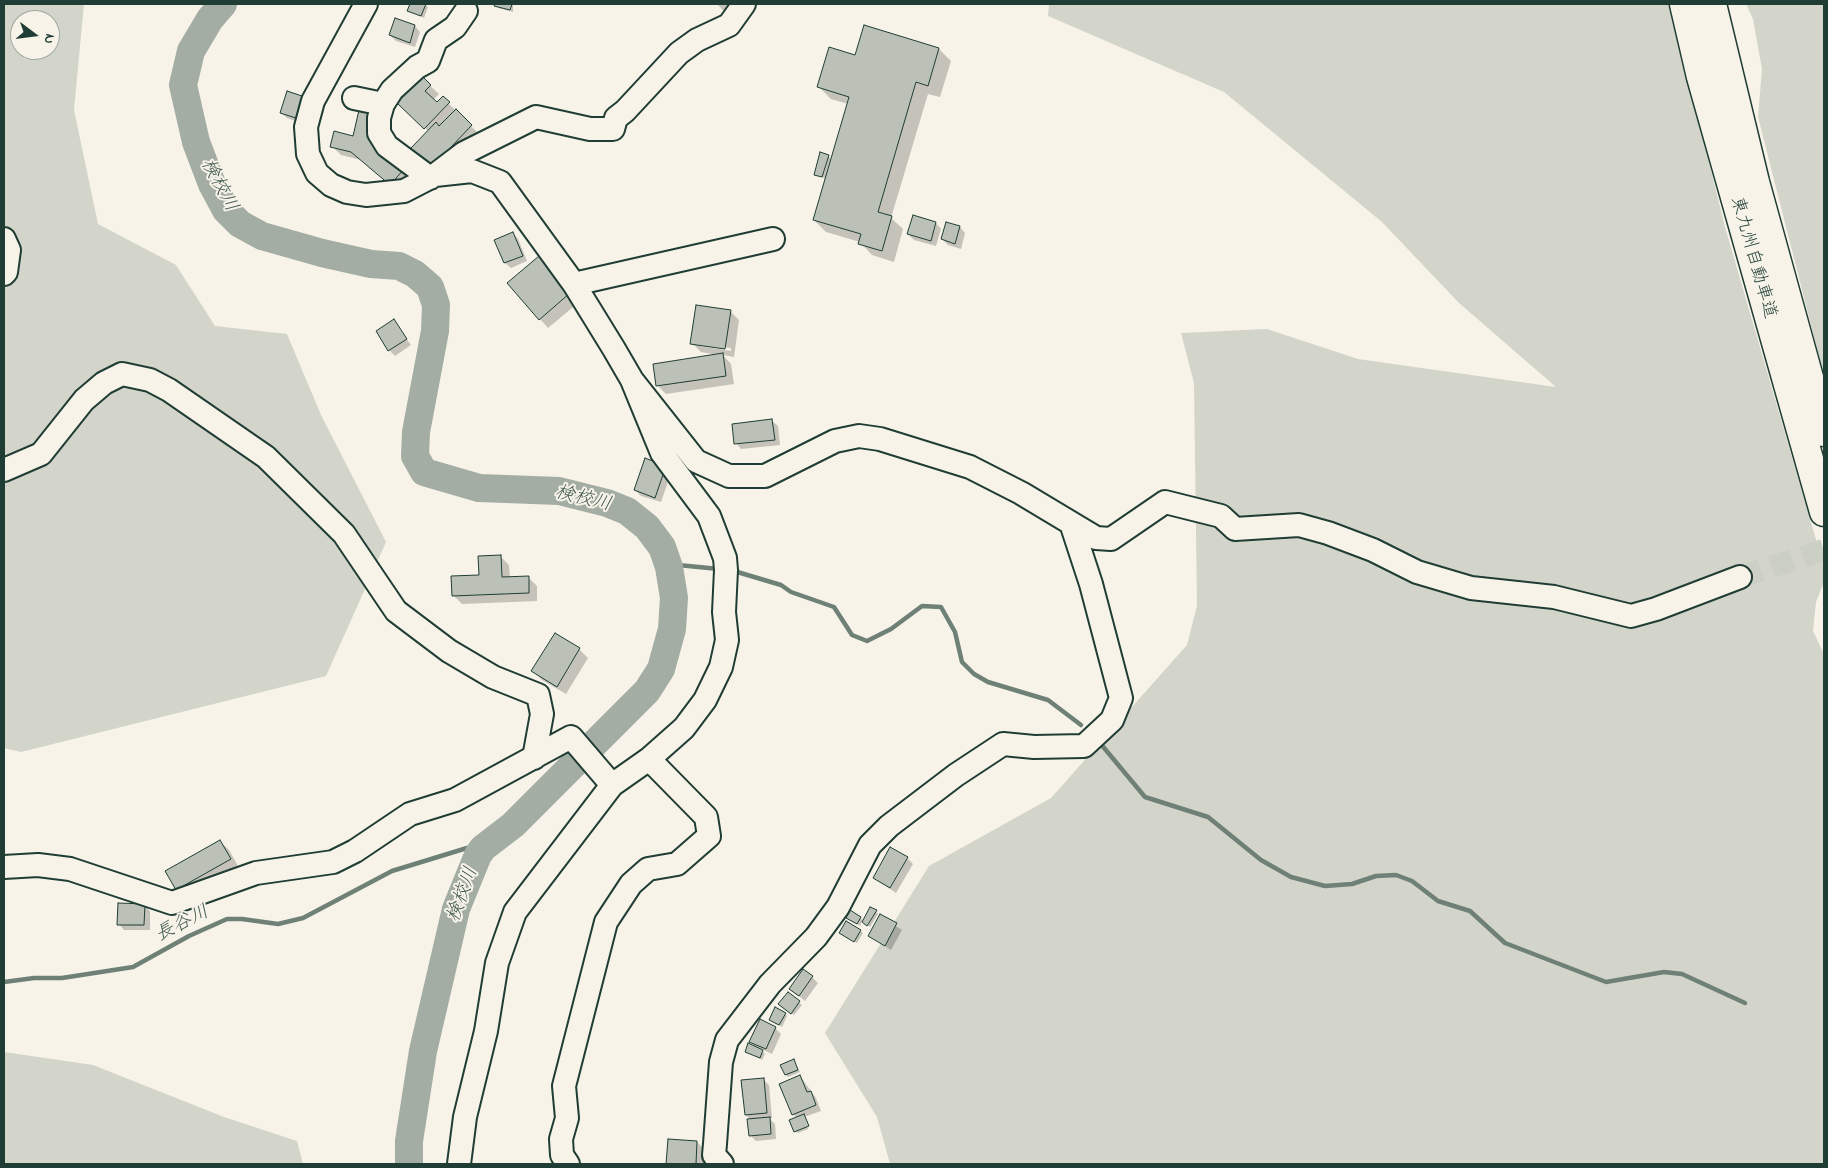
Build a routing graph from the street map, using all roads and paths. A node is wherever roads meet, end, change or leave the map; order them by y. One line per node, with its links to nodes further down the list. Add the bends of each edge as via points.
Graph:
1 (366, 4): 8 (street, via 313,101 306,127 308,154 317,173 331,185 347,192 366,195 404,191)
2 (744, 4): 8 (street, via 729,25 696,40 679,53 616,118 613,129 590,130 536,117 464,153)
3 (1684, 4): 16 (highway, 東九州自動車道, via 1701,77)
4 (1712, 4): 14 (highway, 東九州自動車道, via 1755,182)
5 (466, 11): 7 (street, via 455,27 436,40 428,61 392,90)
6 (354, 98): 7 (street)
7 (382, 104): 8 (street, via 379,133 387,146)
8 (432, 177): 12 (street, via 472,171 500,182)
9 (4, 239): 11 (street, via 9,250)
10 (773, 239): 12 (street)
11 (4, 274)
12 (574, 284): 13 (street)
13 (632, 380): 17 (street, via 696,462 729,476 765,476 835,441 859,436 880,439 970,467); 20 (street, via 662,453 709,516 725,558 726,570 724,612 727,640 721,667 705,700 684,728)
14 (1824, 432)
15 (4, 470): 19 (street, via 41,454 84,400 104,383 122,374 150,380 169,390 266,457 344,534 396,611 449,651 493,677 538,695 542,714)
16 (1824, 512)
17 (1071, 523): 18 (street, via 1096,538 1112,540 1165,502 1221,516 1235,529 1299,525 1328,533 1417,572 1471,588 1554,597 1631,616); 25 (street, via 1121,698 1112,720 1084,746 1003,744 956,775 889,826 870,845 838,907 816,937 770,984 727,1040 721,1062 714,1155)
18 (1740, 577)
19 (534, 758): 21 (street, via 571,737); 22 (street, via 455,800 410,814 333,862 256,873 172,903 70,869 38,865)
20 (649, 759): 21 (street); 24 (street, via 706,817 709,836 677,864 648,868 631,884 606,922 564,1086 567,1118 562,1155)
21 (605, 778): 23 (street, via 515,912 497,963 486,1031 464,1117)
22 (4, 867)
23 (459, 1164)
24 (568, 1164)
25 (722, 1164)

